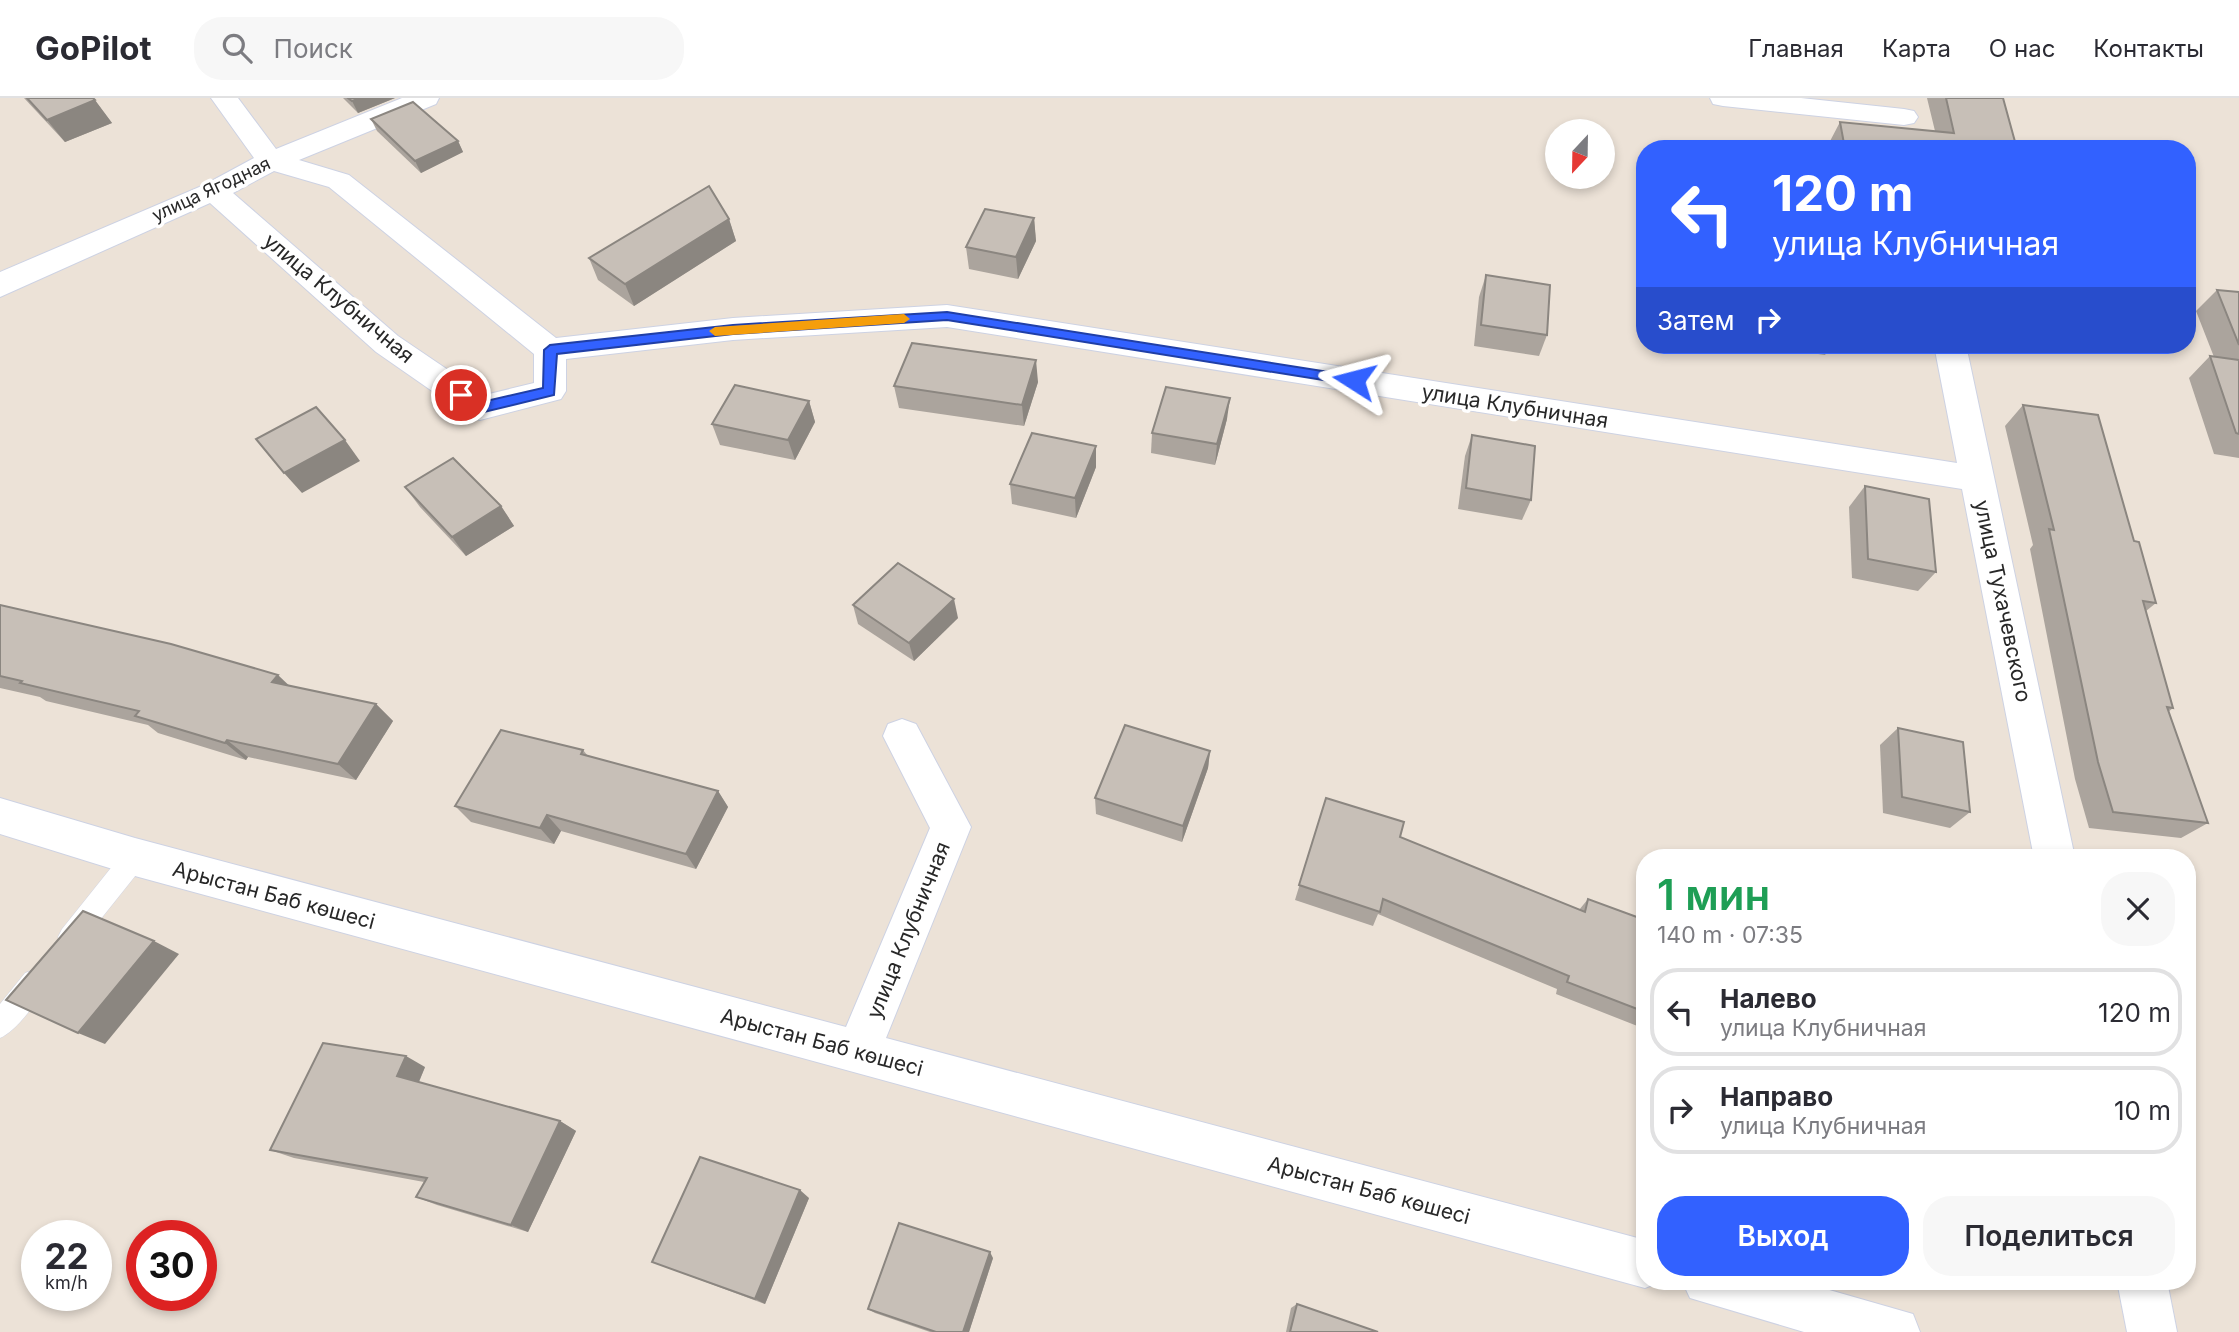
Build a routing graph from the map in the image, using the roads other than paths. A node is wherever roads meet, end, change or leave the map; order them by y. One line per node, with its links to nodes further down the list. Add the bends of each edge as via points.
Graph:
1 (224, 98): 5 (street)
2 (426, 98): 5 (street, улица Ягодная)
3 (1723, 98): 4 (street)
4 (1907, 118)
5 (271, 161): 6 (street, улица Ягодная); 8 (street, via 339,181)
6 (214, 191): 7 (street, улица Ягодная); 8 (street, улица Клубничная, via 387,344 480,408 550,391)
7 (0, 287)
8 (550, 350): 10 (street, улица Клубничная, via 733,329 947,316)
9 (1952, 354): 10 (street, улица Тухачевского)
10 (1978, 479): 13 (street, улица Тухачевского)
11 (902, 736): 16 (street, улица Клубничная, via 951,827)
12 (0, 816): 14 (street, Арыстан Баб көшесі)
13 (2053, 849)
14 (135, 857): 15 (lane); 16 (street, Арыстан Баб көшесі)
15 (0, 1025)
16 (858, 1051): 17 (street, Арыстан Баб көшесі)
17 (1636, 1262)
18 (1740, 1290): 20 (street)
19 (2144, 1290): 21 (street)
20 (1895, 1332)
21 (2152, 1332)

